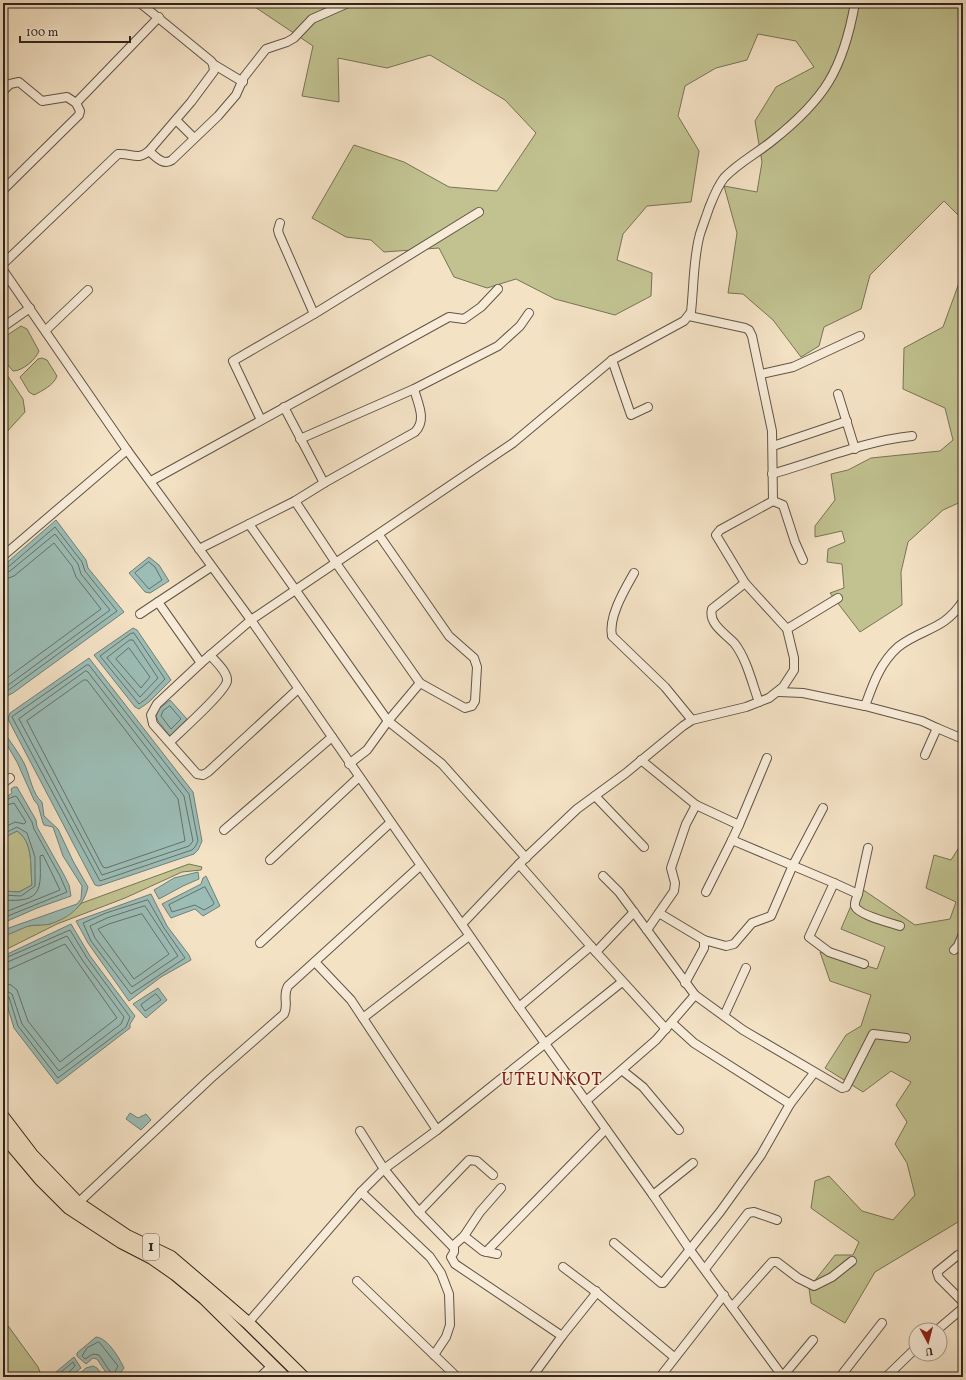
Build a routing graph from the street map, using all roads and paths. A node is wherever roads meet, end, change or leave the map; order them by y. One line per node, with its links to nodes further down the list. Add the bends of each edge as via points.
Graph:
1 (82, 3): 2 (street)
2 (87, 3)
3 (140, 3): 6 (street)
4 (348, 3): 8 (street, via 312,18 294,38 266,49)
5 (855, 3): 24 (street, via 850,32 840,62 821,94 796,120 724,179 714,196 700,235)
6 (159, 17): 7 (street); 10 (street)
7 (213, 64): 8 (street); 11 (street, via 214,71)
8 (243, 82): 12 (street, via 236,95)
9 (3, 91): 10 (street, via 10,84 19,82 42,101 68,97)
10 (76, 103): 14 (street, via 80,115)
11 (176, 120): 12 (street); 13 (street)
12 (194, 138): 13 (street, via 169,162 162,162)
13 (149, 150): 17 (street, via 138,157 118,154)
14 (3, 190)
15 (479, 212): 23 (street)
16 (280, 223): 23 (street, via 279,234)
17 (3, 264)
18 (3, 270): 21 (street)
19 (498, 288): 32 (street, via 481,307 464,319 449,317)
20 (88, 290): 26 (street)
21 (30, 308): 25 (street); 26 (street)
22 (529, 313): 30 (street, via 520,326 498,346)
23 (314, 314): 34 (street, via 233,361)
24 (689, 316): 28 (street, via 680,324); 29 (street, via 749,330)
25 (3, 327)
26 (46, 330): 40 (street)
27 (860, 336): 29 (street, via 793,367)
28 (612, 360): 33 (street, via 631,415); 47 (street, via 513,443)
29 (761, 374): 38 (street)
30 (414, 389): 37 (street); 43 (street, via 422,419 421,426 416,432)
31 (838, 394): 35 (street)
32 (284, 407): 34 (street); 37 (street)
33 (648, 407)
34 (261, 420): 42 (street)
35 (847, 421): 38 (street); 39 (street)
36 (912, 436): 39 (street, via 883,440)
37 (300, 440): 43 (street)
38 (773, 446): 41 (street)
39 (855, 448): 41 (street)
40 (128, 450): 42 (street); 49 (street)
41 (772, 474): 45 (street)
42 (151, 481): 48 (street)
43 (324, 483): 44 (street)
44 (295, 501): 46 (street); 51 (street)
45 (773, 501): 50 (street, via 783,505 794,542); 54 (street, via 720,530 716,535)
46 (249, 524): 48 (street); 55 (street)
47 (379, 535): 51 (street); 64 (street, via 449,636 471,654 476,664 475,701 472,706 465,708)
48 (199, 549): 52 (street)
49 (3, 556)
50 (803, 560)
51 (336, 563): 55 (street); 64 (street)
52 (212, 567): 58 (street); 60 (street)
53 (634, 573): 69 (street, via 614,615 612,636 664,687)
54 (745, 583): 61 (street); 67 (street, via 712,609 711,616 738,650)
55 (296, 590): 60 (street); 70 (street)
56 (838, 598): 61 (street)
57 (963, 601): 68 (street, via 953,616 941,625 910,640 892,653 878,671)
58 (158, 602): 59 (street); 63 (street)
59 (140, 614)
60 (251, 620): 62 (street); 65 (street)
61 (787, 629): 66 (street, via 794,658 794,670)
62 (210, 655): 63 (street); 74 (street, via 228,680 215,697)
63 (201, 663): 74 (street, via 154,708 151,716 153,724)
64 (420, 683): 70 (street)
65 (298, 689): 72 (street); 74 (street, via 203,775 197,774)
66 (779, 692): 67 (street); 68 (street, via 803,693)
67 (759, 702): 69 (street)
68 (865, 706): 71 (street, via 922,721)
69 (692, 720): 77 (street)
70 (388, 721): 78 (street, via 367,750); 90 (street, via 442,764 460,782)
71 (937, 728): 73 (street); 75 (street)
72 (332, 737): 78 (street); 85 (street)
73 (963, 738)
74 (170, 742)
75 (925, 755)
76 (767, 758): 84 (street)
77 (641, 760): 80 (street); 81 (street)
78 (350, 764): 79 (street)
79 (359, 777): 83 (street); 89 (street)
80 (595, 796): 87 (street); 90 (street)
81 (696, 805): 84 (street); 98 (street, via 686,824 671,868 675,883 674,891)
82 (823, 808): 91 (street)
83 (390, 823): 92 (street); 105 (street)
84 (739, 825): 86 (street)
85 (224, 830)
86 (732, 840): 91 (street); 95 (street)
87 (644, 847)
88 (868, 848): 96 (street)
89 (270, 860)
90 (522, 861): 99 (street); 106 (street)
91 (793, 865): 94 (street); 104 (street, via 771,916 752,923 734,944 726,946)
92 (420, 866): 99 (street); 108 (street)
93 (603, 876): 97 (street)
94 (834, 883): 96 (street); 109 (street, via 809,937 829,952)
95 (706, 892)
96 (858, 894): 100 (street, via 856,908)
97 (634, 912): 101 (street); 106 (street)
98 (659, 913): 101 (street); 104 (street)
99 (462, 924): 103 (street)
100 (900, 926)
101 (647, 930): 112 (street)
102 (963, 934): 107 (street)
103 (469, 936): 114 (street); 116 (street)
104 (704, 940): 112 (street, via 704,948)
105 (260, 943)
106 (593, 949): 111 (street); 114 (street)
107 (954, 950)
108 (315, 962): 116 (street, via 342,990); 136 (street, via 285,991 284,1014 210,1079)
109 (864, 964)
110 (746, 968): 115 (street)
111 (622, 982): 117 (street); 119 (street)
112 (685, 983): 113 (street)
113 (695, 995): 115 (street); 117 (street)
114 (519, 1007): 119 (street)
115 (724, 1016): 121 (street)
116 (363, 1018): 127 (street)
117 (669, 1026): 120 (street); 123 (street)
118 (906, 1038): 121 (street, via 873,1034 845,1087)
119 (545, 1042): 122 (street); 127 (street)
120 (622, 1071): 122 (street); 128 (street, via 643,1087)
121 (814, 1072): 123 (street)
122 (586, 1101): 125 (street)
123 (790, 1104): 142 (street, via 761,1155)
124 (3, 1117): 136 (highway, 1, via 32,1155)
125 (606, 1129): 135 (street); 143 (street)
126 (360, 1130): 131 (street)
127 (437, 1130): 131 (street)
128 (679, 1130)
129 (3, 1135): 163 (highway, 1, via 40,1179 69,1208 175,1274 204,1298)
130 (693, 1163): 135 (street)
131 (384, 1169): 134 (street); 137 (street)
132 (493, 1176): 137 (street, via 477,1161 470,1160)
133 (501, 1188): 139 (street)
134 (361, 1192): 156 (street); 160 (street, via 430,1257 442,1273 449,1294 450,1319 446,1337)
135 (653, 1195): 142 (street)
136 (78, 1203): 156 (highway, 1, via 127,1236 171,1257)
137 (419, 1212): 141 (street)
138 (777, 1220): 148 (street, via 754,1212 748,1213)
139 (464, 1236): 141 (street); 143 (street)
140 (614, 1243): 142 (street, via 661,1283)
141 (453, 1246): 158 (street, via 453,1263)
142 (690, 1250): 148 (street)
143 (486, 1252): 144 (street)
144 (497, 1254)
145 (958, 1255): 152 (street, via 937,1272 939,1278)
146 (852, 1261): 153 (street, via 832,1277 814,1286 772,1262)
147 (563, 1267): 150 (street)
148 (705, 1269): 151 (street)
149 (357, 1281): 160 (street)
150 (596, 1291): 158 (street); 162 (street)
151 (724, 1295): 153 (street); 162 (street)
152 (963, 1302)
153 (732, 1307): 170 (street)
154 (963, 1308): 155 (street)
155 (946, 1322)
156 (248, 1323): 166 (highway, 1)
157 (882, 1323): 171 (street)
158 (562, 1336): 168 (street)
159 (813, 1340): 170 (street)
160 (434, 1355): 167 (street)
161 (908, 1356): 172 (street)
162 (674, 1357): 169 (street)
163 (272, 1366): 164 (street); 165 (highway, 1)
164 (260, 1377)
165 (284, 1377)
166 (303, 1377)
167 (457, 1377)
168 (532, 1377)
169 (660, 1377)
170 (783, 1377)
171 (840, 1377)
172 (886, 1377)

